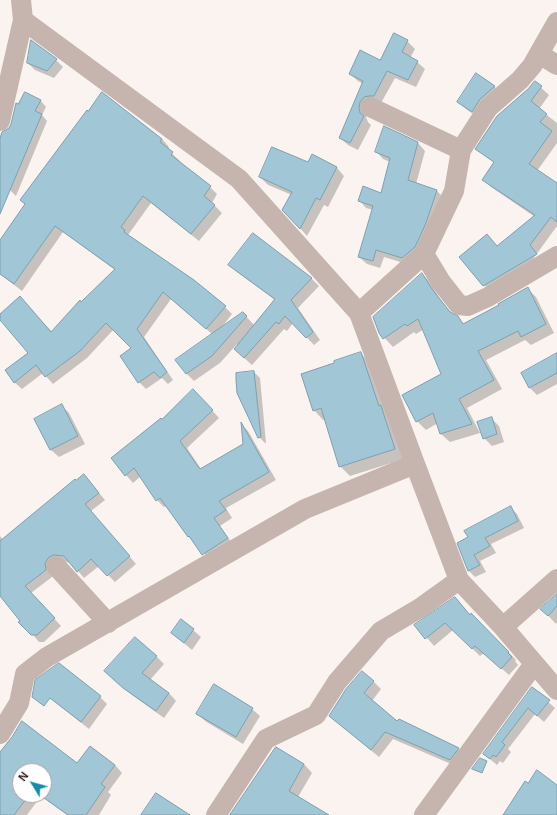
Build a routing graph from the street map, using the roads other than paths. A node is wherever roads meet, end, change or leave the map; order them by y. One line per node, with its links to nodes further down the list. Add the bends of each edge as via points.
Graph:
1 (21, 0): 2 (street)
2 (23, 20): 7 (street); 11 (street, via 239,179)
3 (557, 22): 4 (street)
4 (539, 54): 5 (street); 8 (street, via 520,80 488,108)
5 (557, 65)
6 (370, 107): 8 (street)
7 (0, 121)
8 (461, 150): 9 (street, via 454,191)
9 (424, 254): 10 (street, via 459,305 468,306); 11 (street)
10 (557, 256)
11 (359, 313): 12 (street)
12 (415, 464): 15 (street); 16 (street, via 305,509)
13 (56, 566): 16 (street)
14 (557, 579): 17 (street)
15 (460, 580): 17 (street); 21 (street, via 381,632 337,682 316,715 266,739)
16 (108, 623): 20 (street, via 47,657 25,674 19,703)
17 (503, 626): 18 (street)
18 (534, 664): 19 (street); 22 (street)
19 (557, 690)
20 (0, 734)
21 (216, 815)
22 (424, 815)

